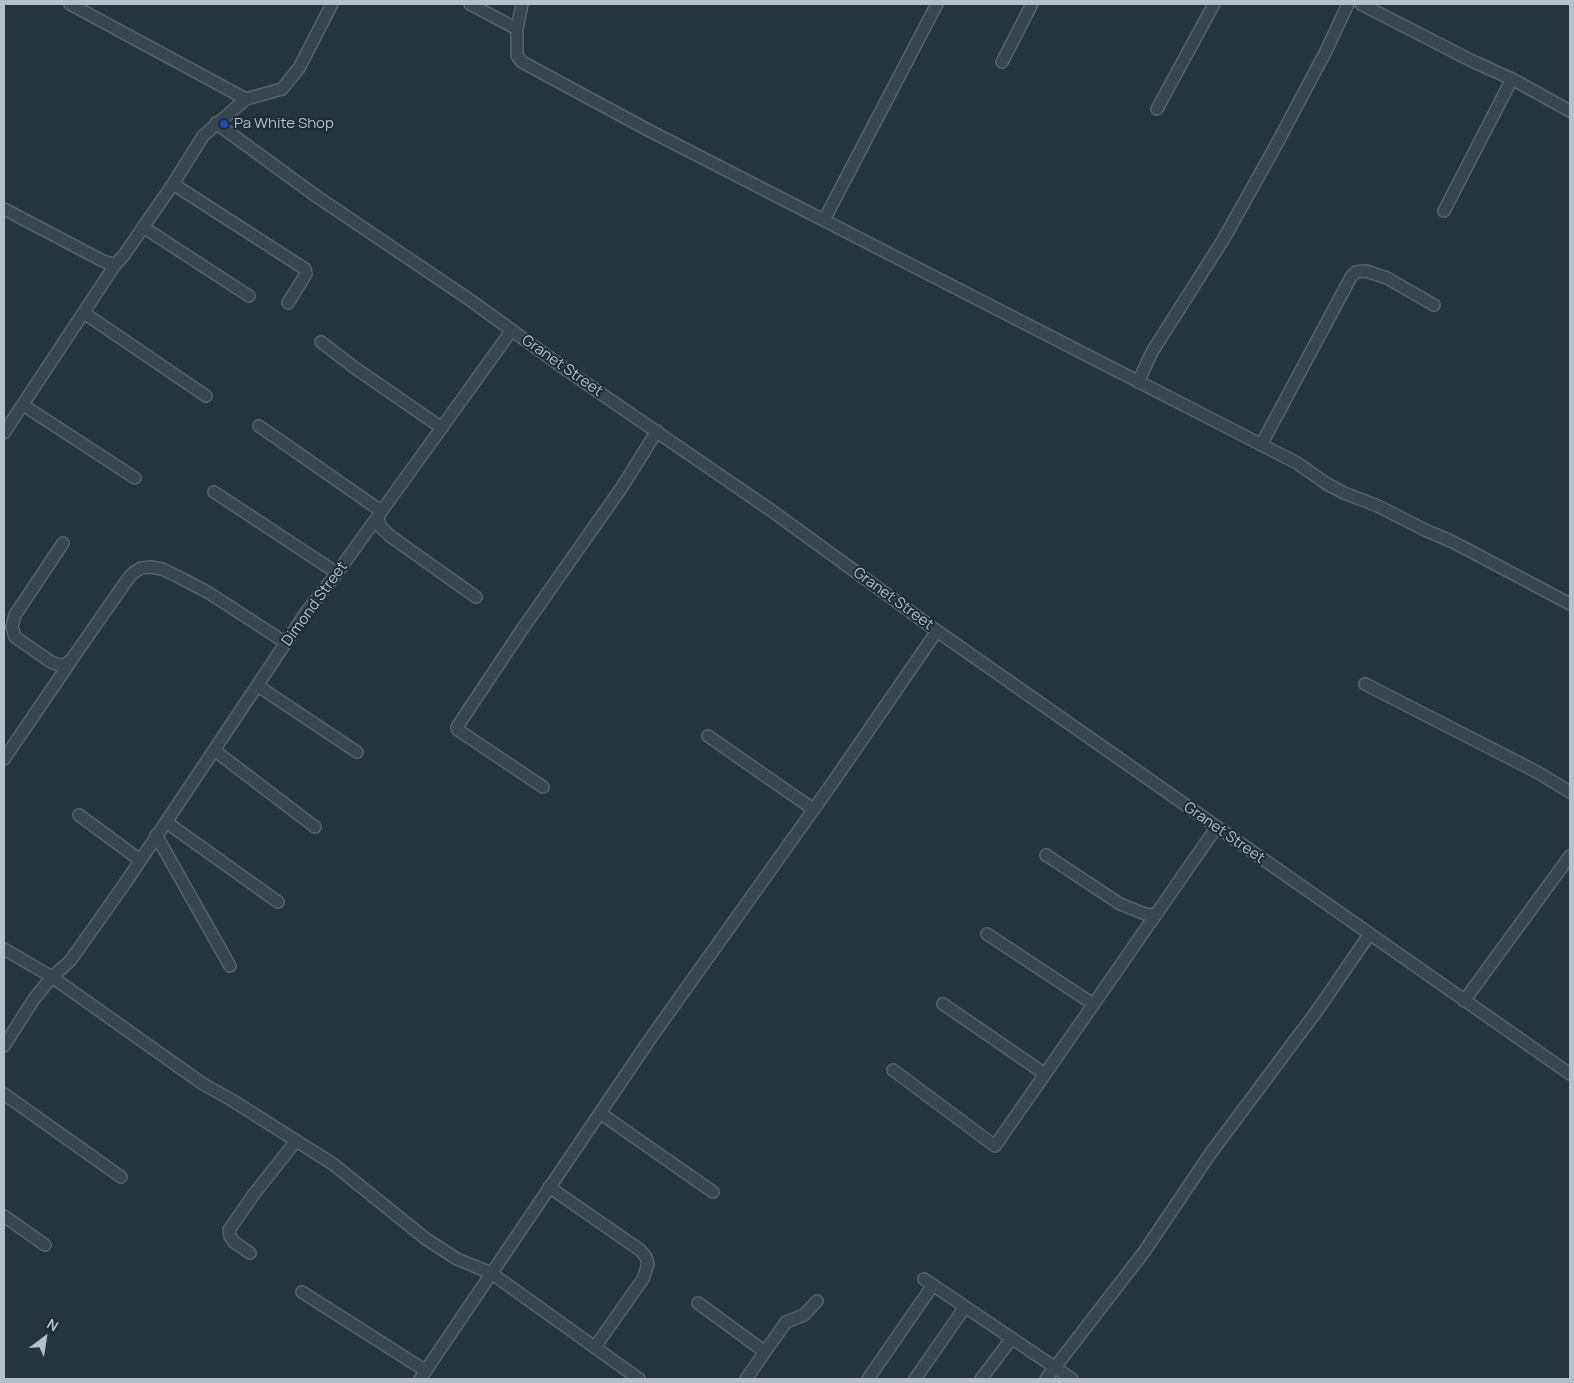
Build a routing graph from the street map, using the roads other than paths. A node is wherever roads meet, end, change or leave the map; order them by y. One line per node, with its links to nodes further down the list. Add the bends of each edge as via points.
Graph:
1 (70, 4): 13 (street)
2 (332, 4): 13 (street, via 299,68 282,89)
3 (470, 4): 10 (street)
4 (522, 4): 10 (street)
5 (937, 4): 20 (street)
6 (1032, 4): 11 (street)
7 (1214, 4): 14 (street)
8 (1348, 4): 29 (street, via 1274,149 1223,240 1152,352)
9 (1361, 4): 12 (street)
10 (517, 29): 20 (street, via 518,56 522,62)
11 (1002, 62)
12 (1512, 79): 15 (street); 19 (street)
13 (246, 98): 16 (street)
14 (1157, 109)
15 (1570, 111)
16 (216, 123): 17 (street, via 203,136); 27 (street, Granet Street, via 316,196)
17 (173, 184): 21 (street); 24 (street, via 304,270 306,274)
18 (4, 209): 22 (street)
19 (1444, 211)
20 (824, 220): 29 (street)
21 (143, 226): 22 (street); 23 (street)
22 (116, 265): 26 (street)
23 (249, 296)
24 (288, 303)
25 (1434, 305): 36 (street, via 1387,278 1366,271 1356,272)
26 (84, 313): 30 (street); 31 (street)
27 (512, 330): 33 (street, Dimond Street); 34 (street, Granet Street)
28 (321, 342): 33 (street)
29 (1138, 382): 36 (street)
30 (206, 396)
31 (23, 405): 35 (street); 37 (street)
32 (259, 426): 39 (street)
33 (442, 428): 39 (street, Dimond Street)
34 (657, 432): 44 (street, Granet Street); 53 (street, via 457,726 458,730)
35 (4, 433)
36 (1261, 445): 43 (street, via 1344,493 1453,542)
37 (135, 478)
38 (214, 492): 41 (street)
39 (379, 514): 41 (street, Dimond Street); 42 (street, via 380,526 390,536)
40 (64, 543): 46 (street, via 15,616 12,627 15,636 51,662 59,665)
41 (337, 573): 45 (street, Dimond Street)
42 (476, 597)
43 (1570, 604)
44 (936, 631): 55 (street); 59 (street, Granet Street)
45 (286, 644): 46 (street, via 201,589 162,569 151,567 141,568 126,580); 48 (street, Dimond Street)
46 (72, 659): 52 (street)
47 (1365, 684): 54 (street)
48 (258, 686): 50 (street, Dimond Street); 51 (street)
49 (708, 736): 55 (street)
50 (214, 750): 57 (street, Dimond Street); 58 (street)
51 (357, 752)
52 (4, 758)
53 (543, 787)
54 (1570, 792)
55 (813, 809): 79 (street)
56 (79, 815): 63 (street)
57 (166, 822): 60 (street, Dimond Street); 64 (street)
58 (315, 826)
59 (1216, 828): 65 (street); 67 (street, Granet Street)
60 (156, 835): 63 (street, Dimond Street); 69 (street)
61 (1046, 855): 65 (street, via 1120,904)
62 (1570, 856): 71 (street)
63 (140, 860): 70 (street, Dimond Street, via 70,961)
64 (278, 902)
65 (1155, 915): 73 (street)
66 (987, 934): 73 (street)
67 (1369, 935): 71 (street, Granet Street); 95 (street, via 1210,1154 1144,1252)
68 (4, 948): 70 (street)
69 (230, 966)
70 (52, 977): 74 (street); 80 (street, via 203,1084)
71 (1464, 1002): 77 (street, Granet Street)
72 (943, 1004): 76 (street)
73 (1093, 1004): 76 (street)
74 (4, 1046)
75 (893, 1070): 76 (street, via 995,1146)
76 (1045, 1074)
77 (1570, 1074)
78 (4, 1094): 81 (street)
79 (600, 1112): 82 (street); 83 (street)
80 (296, 1141): 86 (street, via 229,1230 234,1242); 87 (street, via 333,1164 426,1239 457,1259)
81 (121, 1178)
82 (549, 1187): 87 (street); 93 (street, via 646,1257 648,1264 643,1279)
83 (714, 1192)
84 (4, 1216): 85 (street)
85 (45, 1245)
86 (250, 1253)
87 (491, 1273): 93 (street); 96 (street)
88 (302, 1292): 96 (street)
89 (817, 1301): 94 (street, via 804,1315 786,1322)
90 (698, 1303): 94 (street)
91 (965, 1307): 92 (street); 99 (street, via 928,1282); 100 (street)
92 (1012, 1338): 95 (street); 101 (street)
93 (595, 1347): 97 (street)
94 (765, 1352): 98 (street)
95 (1055, 1367): 102 (street); 103 (street)
96 (423, 1375)
97 (639, 1379)
98 (746, 1379)
99 (868, 1379)
100 (915, 1379)
101 (981, 1379)
102 (1046, 1379)
103 (1072, 1379)

